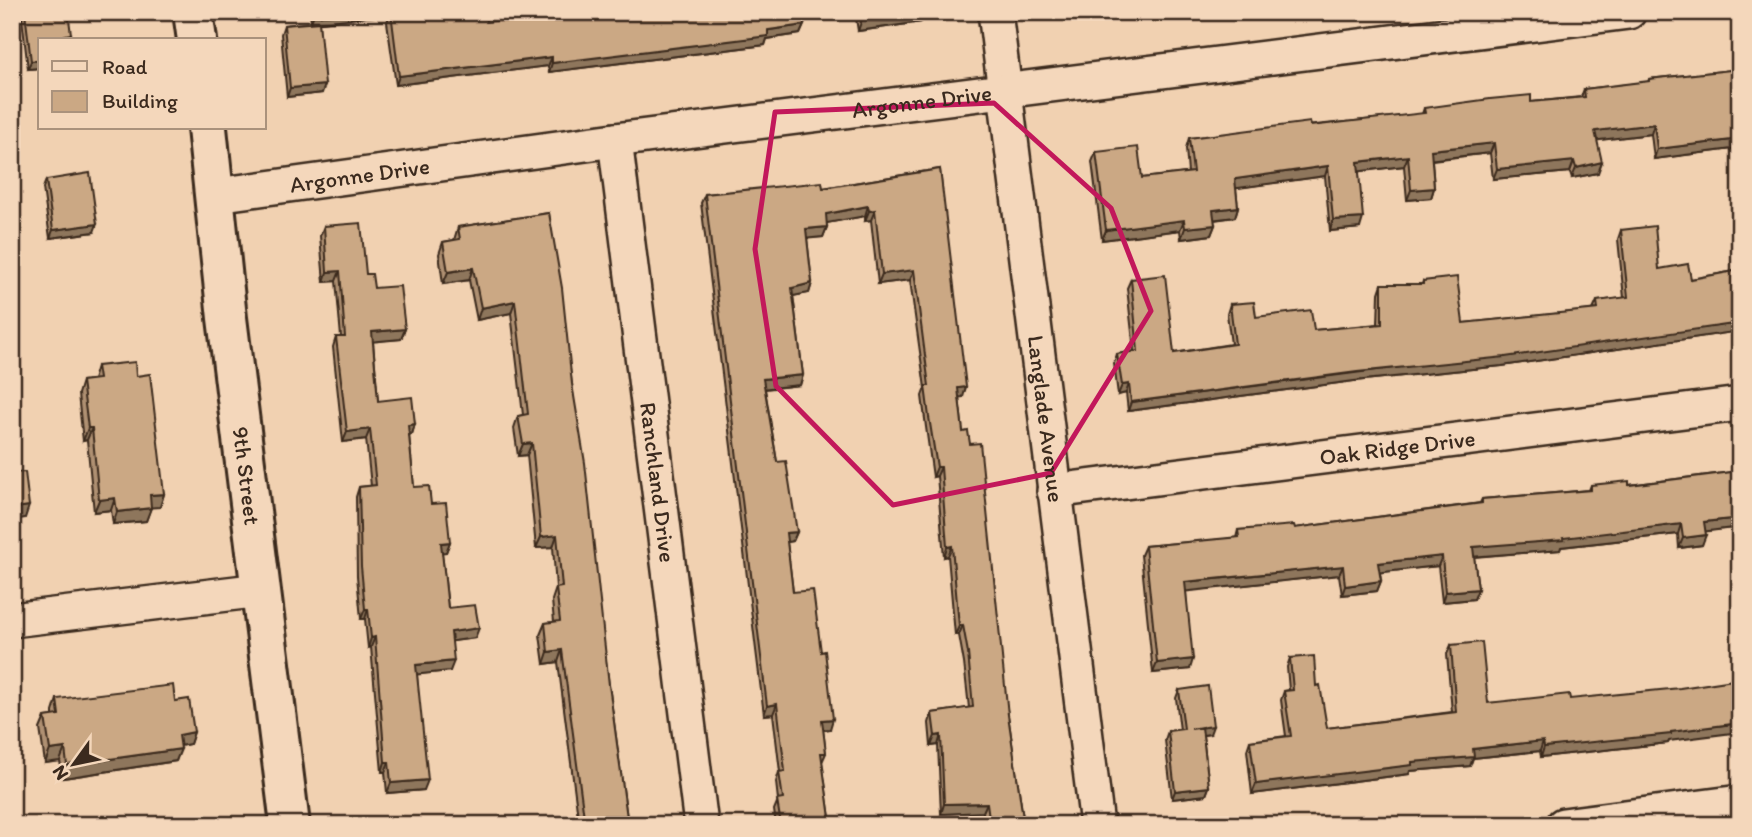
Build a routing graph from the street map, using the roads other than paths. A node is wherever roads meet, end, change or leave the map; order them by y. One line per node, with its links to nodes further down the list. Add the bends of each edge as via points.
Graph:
1 (193, 12): 4 (street)
2 (995, 12): 5 (street, Langlade Avenue)
3 (1629, 12): 5 (street, Argonne Drive)
4 (197, 38)
5 (1004, 91): 7 (street, Argonne Drive); 10 (street, Langlade Avenue)
6 (208, 130): 8 (street, 9th Street)
7 (615, 140): 8 (street, Argonne Drive); 15 (street, Ranchland Drive)
8 (216, 195): 11 (street, 9th Street)
9 (1740, 404): 10 (street, Oak Ridge Drive)
10 (1054, 491): 16 (street, Langlade Avenue)
11 (261, 590): 12 (street); 14 (street, 9th Street)
12 (12, 620)
13 (1740, 802): 17 (street)
14 (290, 825)
15 (701, 825)
16 (1097, 825)
17 (1563, 825)

